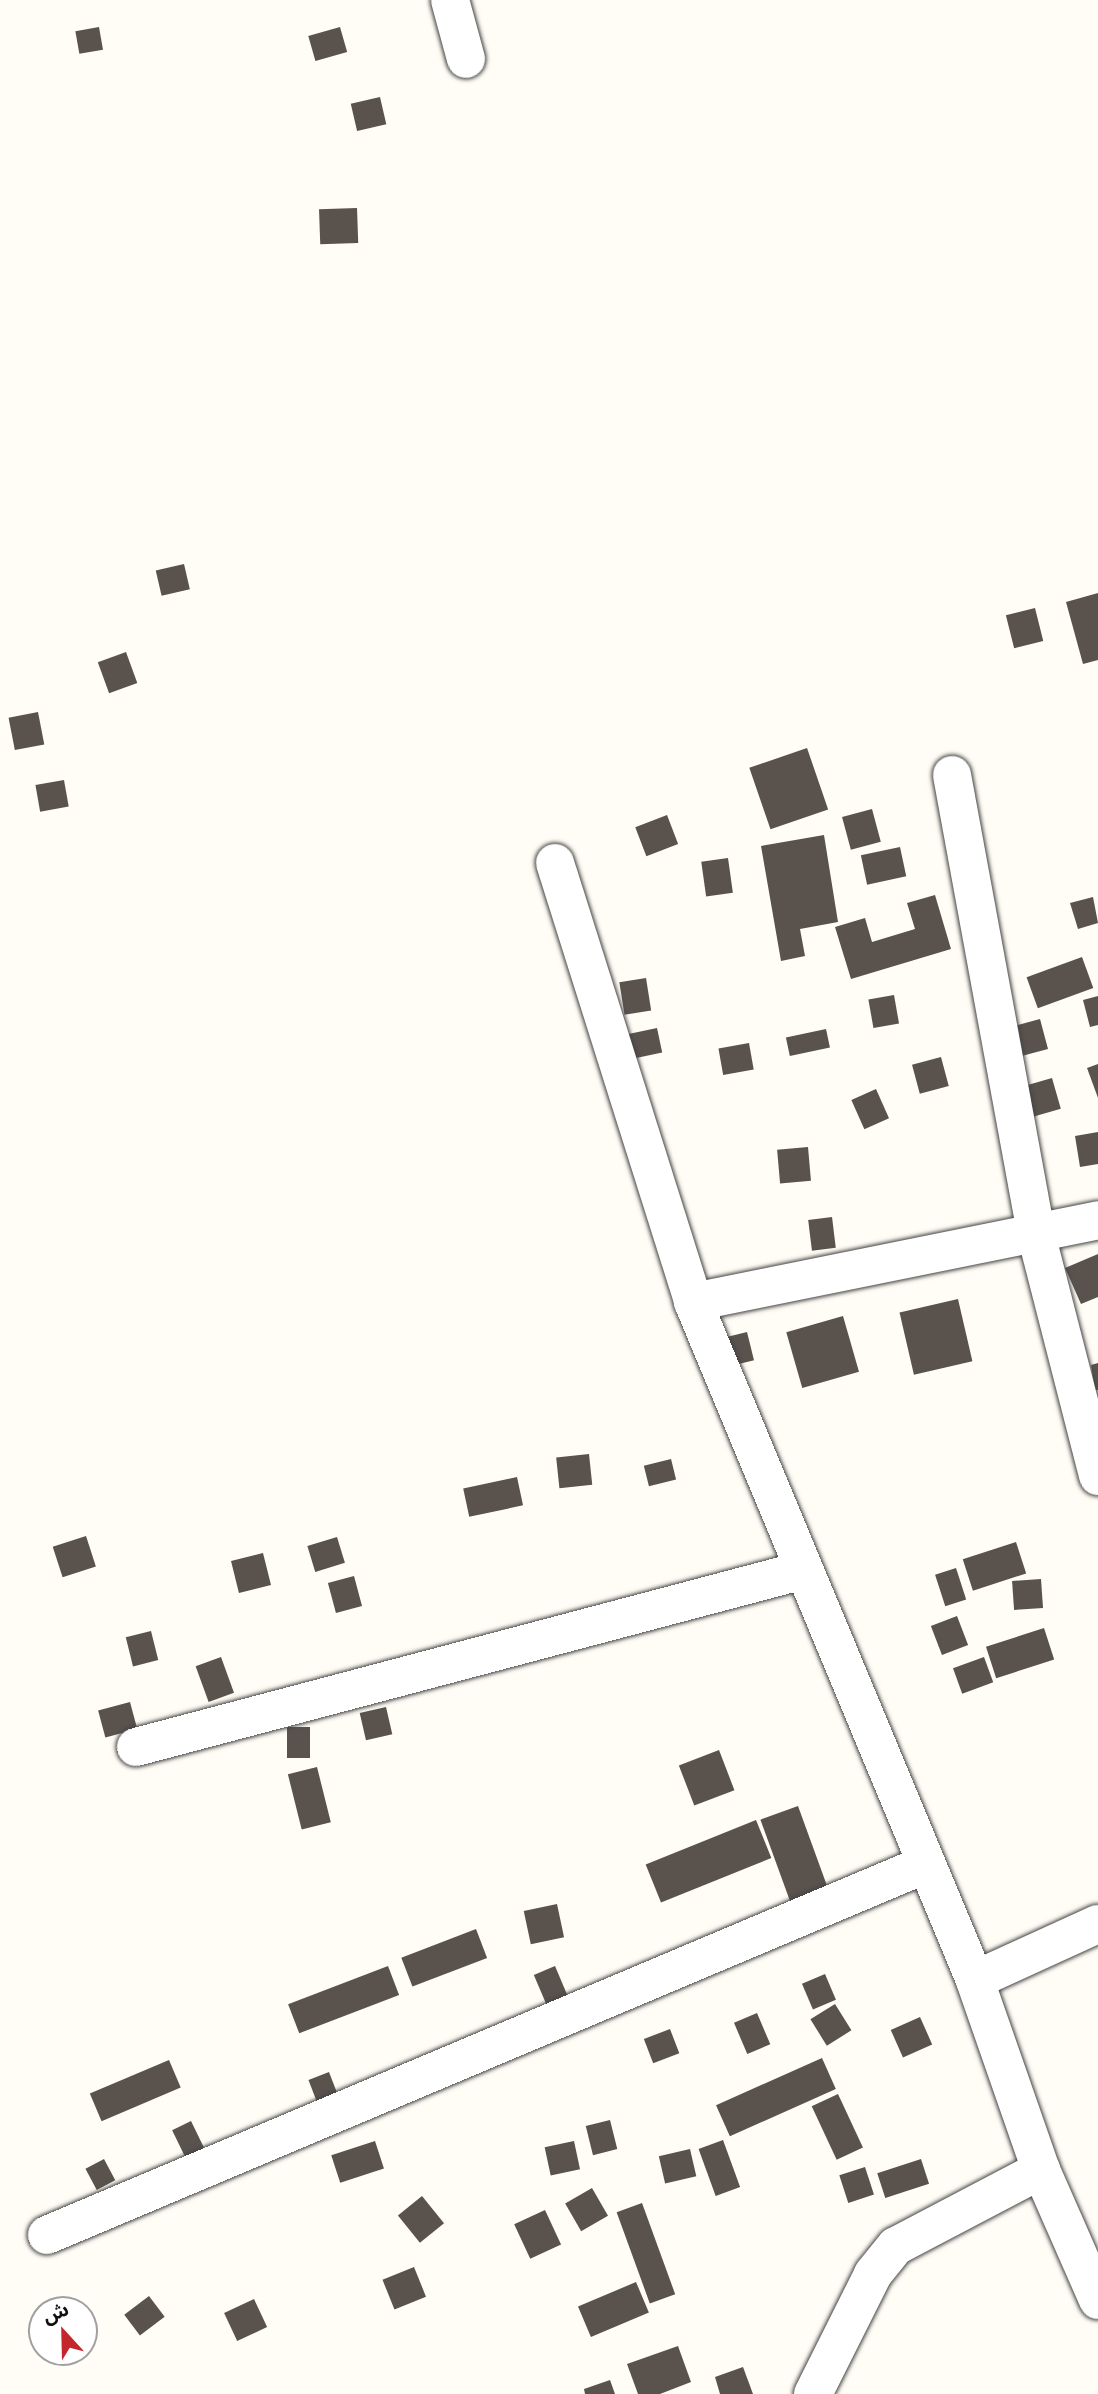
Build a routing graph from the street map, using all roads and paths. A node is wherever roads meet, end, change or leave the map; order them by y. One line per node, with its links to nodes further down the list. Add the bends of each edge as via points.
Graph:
1 (450, 0): 2 (street)
2 (466, 59)
3 (953, 775): 6 (street)
4 (555, 863): 7 (street)
5 (1098, 1220): 6 (street)
6 (1036, 1234): 7 (street); 8 (street)
7 (693, 1302): 9 (street)
8 (1098, 1476)
9 (804, 1570): 10 (street); 11 (street)
10 (136, 1746)
11 (926, 1864): 13 (street); 15 (street)
12 (1098, 1924): 13 (street)
13 (975, 1980): 14 (street)
14 (1041, 2170): 16 (street); 17 (street, via 896,2246 873,2274)
15 (47, 2235)
16 (1098, 2300)
17 (813, 2394)

